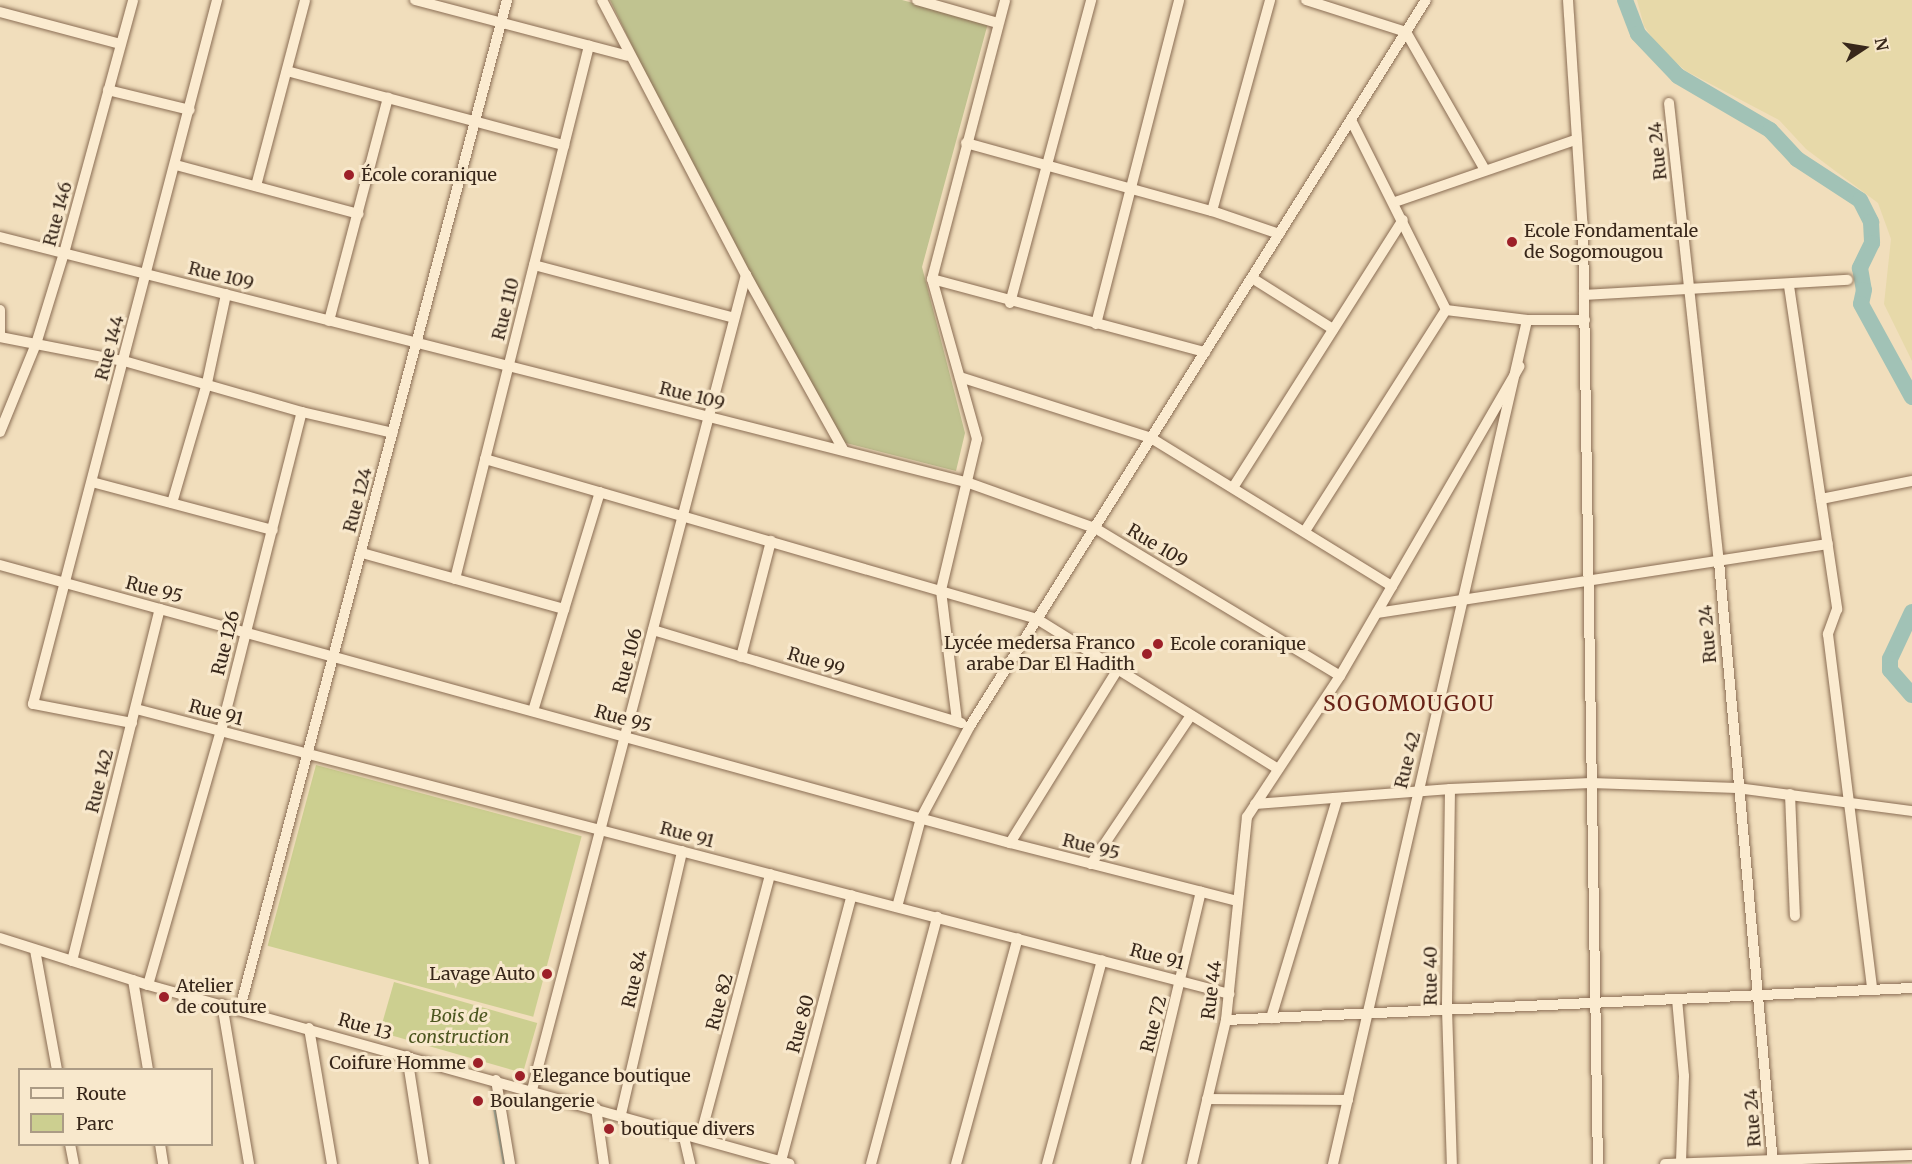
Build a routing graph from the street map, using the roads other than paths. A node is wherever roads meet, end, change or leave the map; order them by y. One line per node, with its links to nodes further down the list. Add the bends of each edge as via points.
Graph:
1 (133, 0): 19 (street, Rue 146)
2 (217, 0): 26 (street, Rue 144)
3 (305, 0): 22 (street)
4 (417, 0): 16 (street)
5 (507, 0): 16 (street, Rue 124)
6 (602, 0): 21 (street)
7 (917, 0): 17 (street)
8 (1005, 0): 17 (street)
9 (1091, 0): 33 (street)
10 (1179, 0): 36 (street)
11 (1270, 0): 38 (street)
12 (1306, 0): 18 (street)
13 (1426, 0): 18 (street)
14 (1568, 0): 29 (street)
15 (0, 12): 19 (street)
16 (501, 23): 20 (street); 28 (street, Rue 124)
17 (998, 23): 30 (street)
18 (1406, 32): 27 (street); 34 (street)
19 (120, 44): 23 (street, Rue 146)
20 (589, 46): 21 (street); 31 (street, Rue 110)
21 (628, 56): 46 (street)
22 (287, 71): 24 (street); 35 (street)
23 (108, 90): 26 (street); 43 (street, Rue 146)
24 (388, 98): 28 (street); 39 (street)
25 (1670, 103): 51 (street, Rue 24)
26 (190, 110): 32 (street, Rue 144)
27 (1351, 120): 37 (street); 41 (street)
28 (475, 121): 31 (street); 64 (street, Rue 124)
29 (1575, 140): 34 (street); 53 (street)
30 (966, 143): 33 (street); 48 (street)
31 (564, 145): 44 (street, Rue 110)
32 (176, 165): 35 (street); 45 (street, Rue 144)
33 (1047, 165): 36 (street); 54 (street)
34 (1485, 170): 37 (street)
35 (256, 186): 39 (street)
36 (1131, 188): 38 (street); 61 (street)
37 (1395, 202): 40 (street)
38 (1212, 211): 41 (street)
39 (359, 214): 60 (street)
40 (1403, 220): 56 (street); 62 (street)
41 (1279, 234): 47 (street)
42 (0, 237): 43 (street, Rue 109)
43 (64, 254): 45 (street, Rue 109); 65 (street, Rue 146)
44 (534, 265): 57 (street); 68 (street, Rue 110)
45 (147, 274): 52 (street, Rue 109); 67 (street, Rue 144)
46 (746, 275): 57 (street, Rue 106); 77 (street)
47 (1252, 278): 62 (street); 66 (street)
48 (932, 279): 54 (street); 70 (street)
49 (1848, 280): 50 (street)
50 (1789, 286): 51 (street); 84 (street)
51 (1688, 291): 53 (street); 93 (street, Rue 24)
52 (225, 294): 60 (street, Rue 109); 71 (street)
53 (1584, 295): 59 (street)
54 (1010, 303): 61 (street)
55 (0, 310): 63 (street)
56 (1446, 310): 58 (street); 89 (street)
57 (734, 318): 73 (street, Rue 106)
58 (1527, 320): 59 (street); 69 (street, Rue 42)
59 (1585, 320): 96 (street)
60 (329, 321): 64 (street, Rue 109)
61 (1096, 324): 66 (street)
62 (1333, 329): 82 (street)
63 (0, 337): 65 (street)
64 (417, 343): 68 (street, Rue 109); 75 (street, Rue 124)
65 (36, 344): 67 (street); 74 (street, Rue 146)
66 (1205, 352): 76 (street)
67 (124, 361): 71 (street); 79 (street, Rue 144)
68 (509, 366): 73 (street, Rue 109); 78 (street, Rue 110)
69 (1520, 366): 98 (street, Rue 42); 100 (street, Rue 42)
70 (960, 377): 76 (street); 81 (street, via 977,439)
71 (207, 383): 72 (street); 85 (street)
72 (302, 412): 75 (street); 88 (street, Rue 126)
73 (708, 417): 77 (street, Rue 109); 86 (street, Rue 106)
74 (0, 432)
75 (393, 434): 92 (street, Rue 124)
76 (1151, 438): 82 (street); 87 (street)
77 (844, 451): 81 (street, Rue 109)
78 (485, 459): 83 (street); 95 (street, Rue 110)
79 (92, 482): 85 (street); 97 (street, Rue 144)
80 (1912, 482): 84 (street)
81 (969, 483): 87 (street, Rue 109); 99 (street)
82 (1234, 486): 89 (street)
83 (600, 492): 86 (street); 102 (street)
84 (1821, 499): 91 (street)
85 (172, 503): 88 (street)
86 (683, 515): 90 (street); 105 (street, Rue 106)
87 (1095, 528): 104 (street); 110 (street, Rue 109)
88 (273, 530): 106 (street, Rue 126)
89 (1305, 531): 98 (street)
90 (771, 541): 99 (street); 108 (street)
91 (1828, 544): 93 (street); 127 (street, via 1838,609 1828,634)
92 (362, 553): 95 (street); 107 (street, Rue 124)
93 (1719, 562): 96 (street); 122 (street, Rue 24)
94 (0, 565): 97 (street, Rue 95)
95 (455, 579): 102 (street)
96 (1590, 581): 100 (street); 121 (street)
97 (63, 584): 101 (street, Rue 95); 115 (street, Rue 144, via 33,704)
98 (1392, 586): 103 (street, Rue 42)
99 (941, 590): 104 (street); 114 (street)
100 (1465, 599): 103 (street); 124 (street, Rue 42)
101 (160, 609): 106 (street, Rue 95); 111 (street, Rue 142)
102 (564, 609): 112 (street)
103 (1377, 613): 110 (street, Rue 42)
104 (1037, 619): 109 (street); 116 (street)
105 (653, 630): 108 (street, Rue 99); 118 (street, Rue 106)
106 (245, 632): 107 (street, Rue 95); 117 (street, Rue 126)
107 (334, 657): 112 (street, Rue 95); 119 (street, Rue 124)
108 (741, 657): 114 (street, Rue 99)
109 (1118, 669): 113 (street); 133 (street)
110 (1340, 675): 120 (street, Rue 42)
111 (136, 709): 115 (street, Rue 142); 117 (street, Rue 91)
112 (533, 711): 118 (street, Rue 95)
113 (1191, 715): 120 (street); 135 (street)
114 (957, 721): 116 (street, Rue 99)
115 (132, 723): 147 (street, Rue 142)
116 (970, 726): 131 (street)
117 (221, 731): 119 (street, Rue 91); 150 (street, Rue 126)
118 (625, 737): 131 (street, Rue 95); 132 (street, Rue 106)
119 (309, 754): 132 (street, Rue 91); 158 (street, Rue 124)
120 (1278, 769): 128 (street, Rue 42)
121 (1591, 783): 122 (street); 123 (street); 156 (street)
122 (1737, 788): 125 (street); 154 (street, Rue 24)
123 (1450, 789): 124 (street); 159 (street, Rue 40)
124 (1416, 792): 126 (street); 160 (street, Rue 42)
125 (1790, 795): 127 (street); 141 (street)
126 (1337, 800): 128 (street); 161 (street)
127 (1849, 802): 129 (street); 152 (street)
128 (1255, 804): 130 (street, Rue 42)
129 (1912, 811)
130 (1247, 817): 139 (street, Rue 44)
131 (921, 818): 133 (street, Rue 95); 140 (street)
132 (601, 830): 134 (street, Rue 91); 168 (street, Rue 106)
133 (1010, 843): 135 (street, Rue 95)
134 (682, 851): 136 (street, Rue 91); 172 (street, Rue 84)
135 (1091, 864): 137 (street, Rue 95)
136 (771, 874): 138 (street, Rue 91); 174 (street, Rue 82)
137 (1201, 892): 139 (street, Rue 95); 149 (street, Rue 72)
138 (852, 895): 140 (street, Rue 91); 180 (street, Rue 80)
139 (1238, 901): 153 (street, Rue 44)
140 (897, 907): 142 (street, Rue 91)
141 (1795, 916)
142 (938, 917): 143 (street, Rue 91); 190 (street)
143 (1018, 938): 146 (street, Rue 91); 191 (street)
144 (0, 939): 145 (street, Rue 13)
145 (35, 950): 147 (street, Rue 13); 165 (street)
146 (1102, 960): 149 (street, Rue 91); 192 (street)
147 (72, 962): 148 (street, Rue 13)
148 (133, 980): 150 (street, Rue 13); 166 (street)
149 (1181, 980): 153 (street, Rue 91); 193 (street, Rue 72)
150 (148, 985): 157 (street, Rue 13)
151 (1912, 988): 152 (street)
152 (1872, 989): 154 (street)
153 (1229, 994): 162 (street, Rue 44)
154 (1760, 995): 155 (street); 179 (street, Rue 24)
155 (1677, 999): 156 (street); 181 (street, via 1684,1076)
156 (1593, 1002): 159 (street); 197 (street)
157 (222, 1004): 158 (street, Rue 13); 184 (street)
158 (240, 1008): 163 (street, Rue 13)
159 (1447, 1009): 160 (street); 196 (street, Rue 40)
160 (1365, 1013): 161 (street); 170 (street, Rue 42)
161 (1271, 1018): 162 (street)
162 (1226, 1020): 169 (street, Rue 44)
163 (309, 1028): 164 (street, Rue 13); 185 (street)
164 (407, 1056): 167 (street, Rue 13); 186 (street)
165 (57, 1068)
166 (147, 1068)
167 (496, 1080): 168 (street, Rue 13); 187 (street)
168 (532, 1090): 171 (street, Rue 13)
169 (1207, 1099): 170 (street); 194 (street, Rue 44)
170 (1348, 1100): 195 (street, Rue 42)
171 (596, 1108): 172 (street, Rue 13); 188 (street)
172 (621, 1114): 173 (street, Rue 13)
173 (683, 1133): 174 (street, Rue 13); 189 (street)
174 (700, 1138): 180 (street, Rue 13)
175 (70, 1146): 182 (street)
176 (160, 1146): 183 (street)
177 (1912, 1155): 178 (street)
178 (1859, 1161): 179 (street)
179 (1773, 1162): 181 (street)
180 (786, 1163)
181 (1681, 1163): 198 (street)
182 (74, 1164)
183 (163, 1164)
184 (249, 1164)
185 (332, 1164)
186 (424, 1164)
187 (510, 1164)
188 (604, 1164)
189 (690, 1164)
190 (871, 1164)
191 (956, 1164)
192 (1047, 1164)
193 (1136, 1164)
194 (1192, 1164)
195 (1333, 1164)
196 (1452, 1164)
197 (1598, 1164)
198 (1665, 1164)

